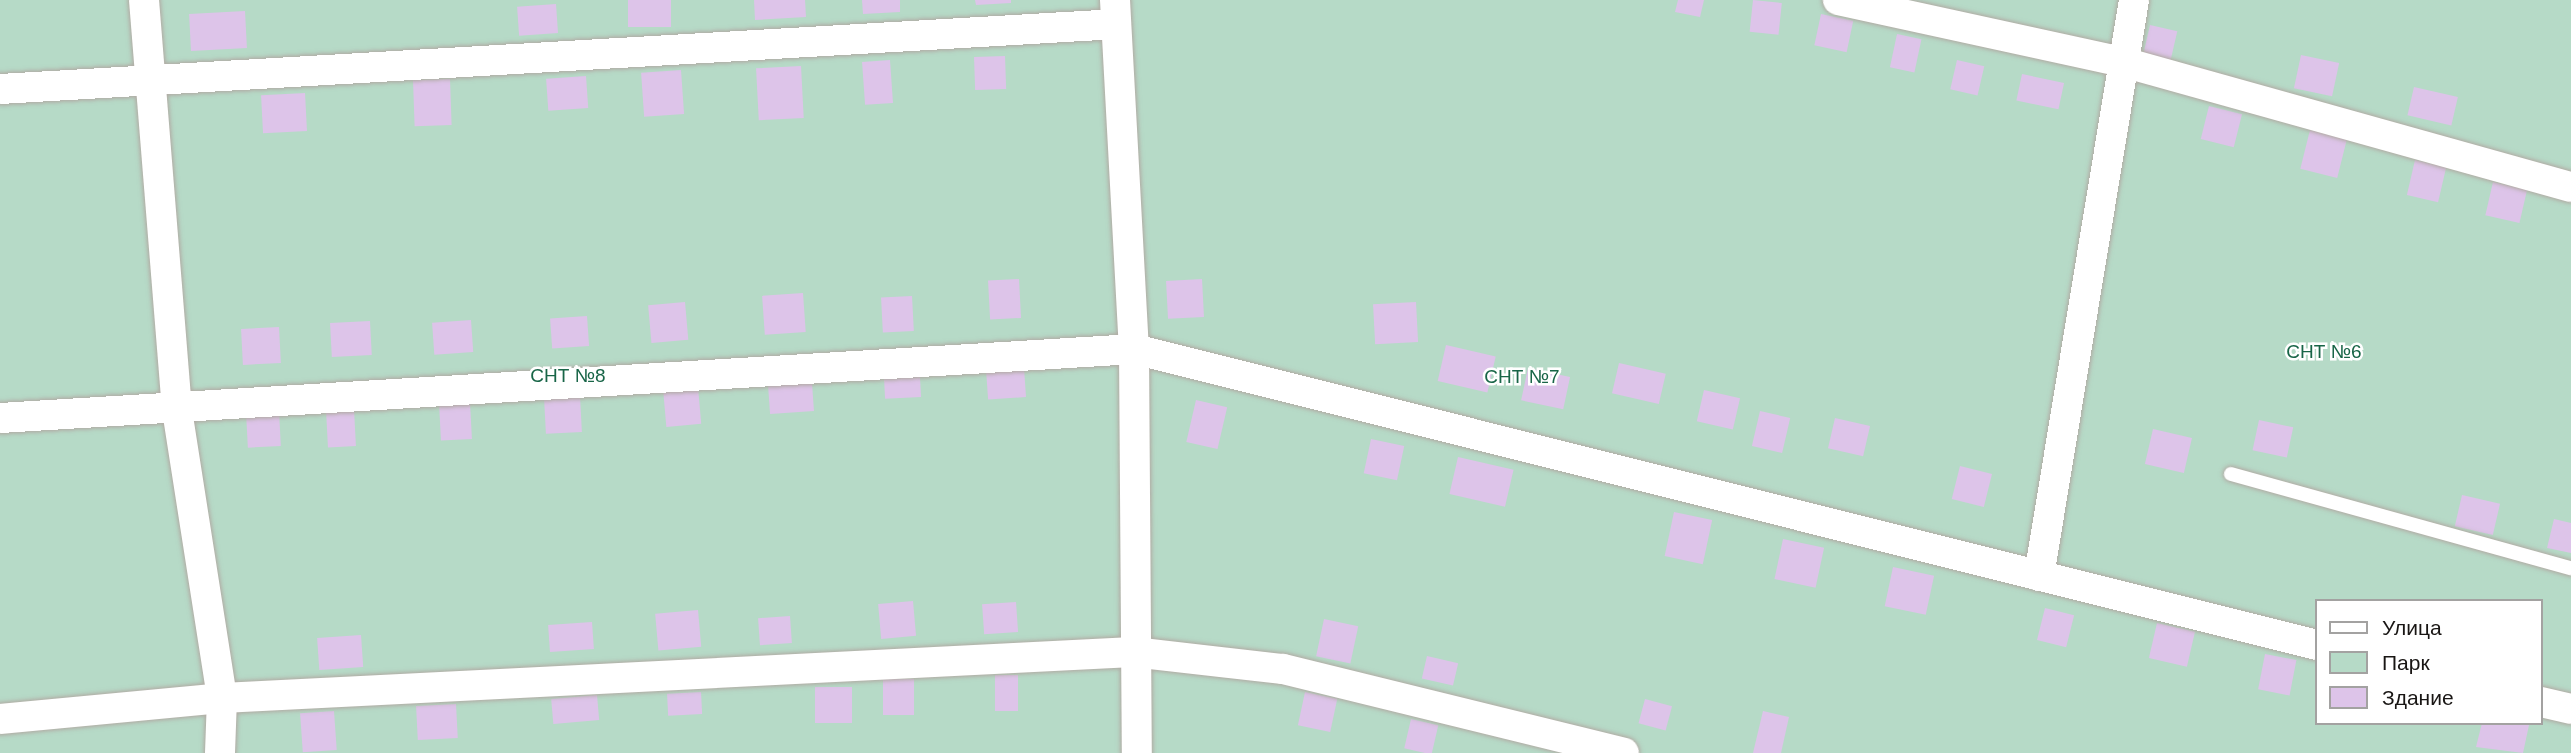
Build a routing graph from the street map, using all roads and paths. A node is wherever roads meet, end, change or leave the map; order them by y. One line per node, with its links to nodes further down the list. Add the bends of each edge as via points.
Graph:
1 (145, 0): 6 (street)
2 (1838, 0): 5 (street)
3 (2134, 0): 5 (street)
4 (1115, 12): 6 (street); 9 (street)
5 (2123, 62): 8 (street); 14 (street)
6 (153, 81): 7 (street); 10 (street)
7 (0, 89)
8 (2571, 187)
9 (1134, 349): 10 (street); 14 (street); 16 (street)
10 (177, 410): 11 (street); 17 (street)
11 (0, 418)
12 (2231, 474): 13 (lane)
13 (2571, 568)
14 (2039, 576): 15 (street)
15 (2316, 645)
16 (1133, 652): 17 (street); 22 (street); 23 (street, via 1283,669)
17 (222, 698): 20 (street); 21 (street)
18 (2543, 702): 19 (street)
19 (2571, 709)
20 (0, 719)
21 (220, 753)
22 (1137, 753)
23 (1624, 753)

